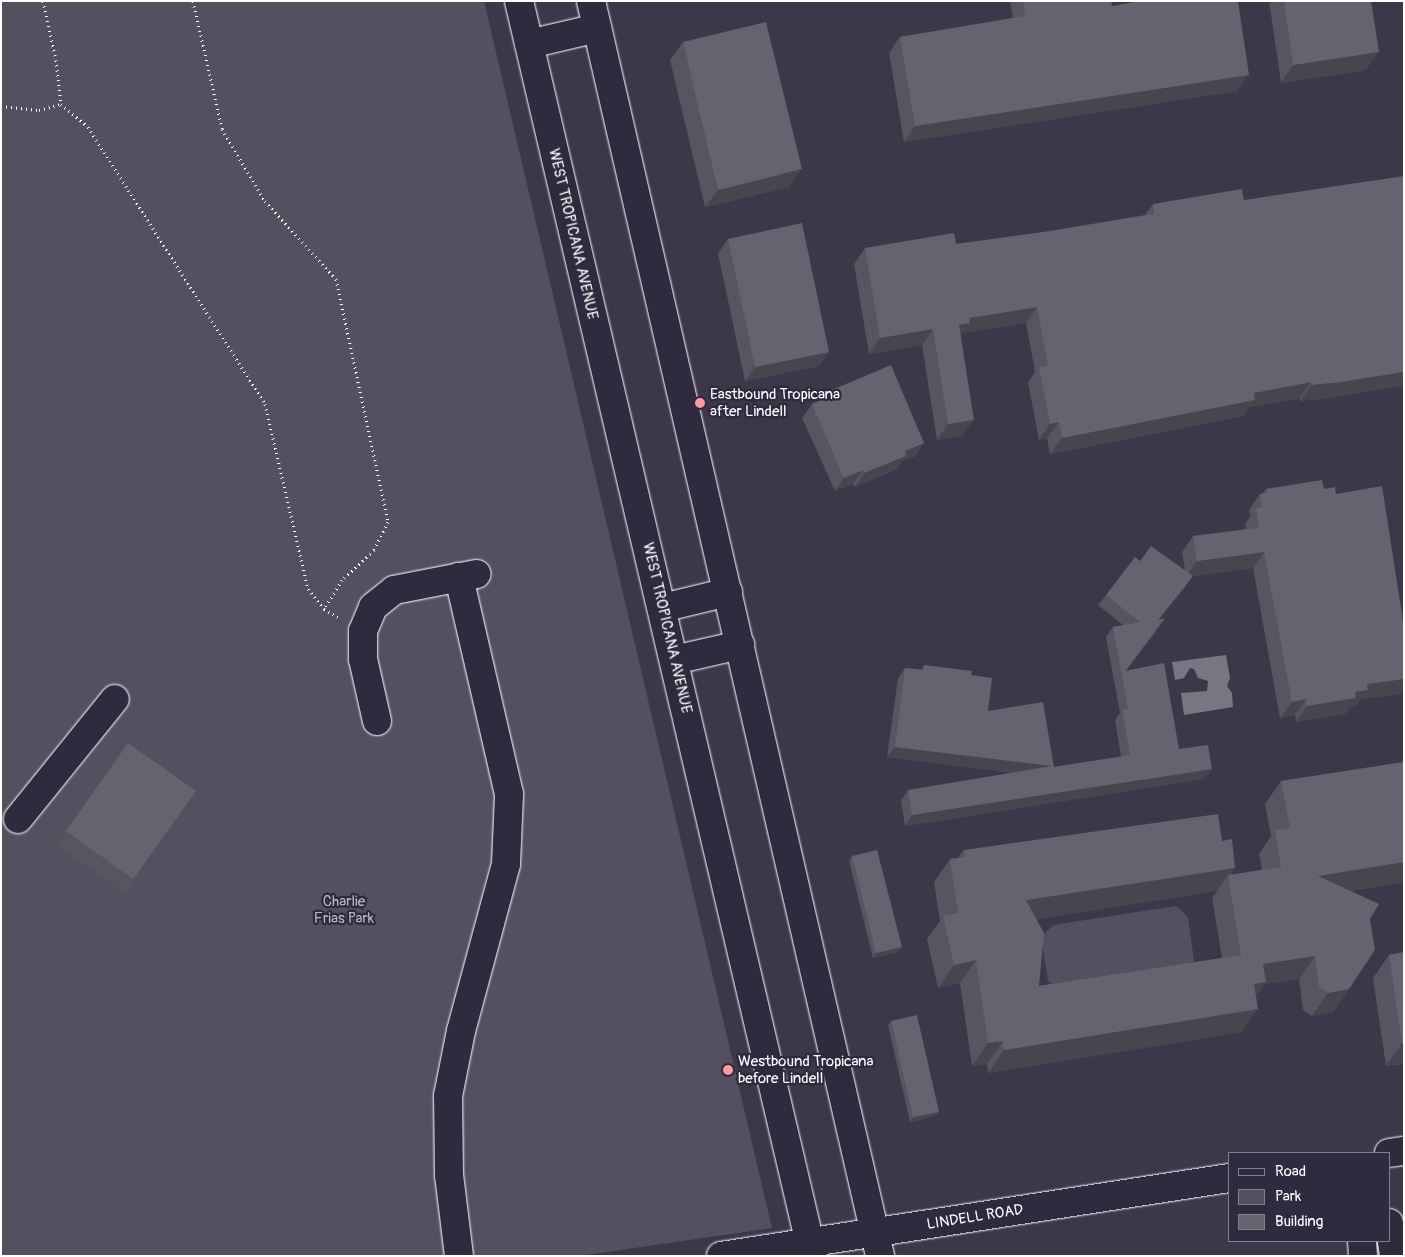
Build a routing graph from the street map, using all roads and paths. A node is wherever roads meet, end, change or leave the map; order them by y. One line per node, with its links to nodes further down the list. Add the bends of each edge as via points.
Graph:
1 (43, 1): 7 (path, via 56,60)
2 (193, 1): 11 (path, via 222,129 265,201 336,279 388,522 374,550 342,580)
3 (519, 1): 6 (main road, WEST TROPICANA AVENUE)
4 (590, 1): 5 (main road)
5 (597, 28): 6 (main road); 9 (main road)
6 (529, 44): 10 (main road, WEST TROPICANA AVENUE)
7 (61, 104): 8 (path, via 39,110); 11 (path, via 88,127 265,404 306,580)
8 (1, 106)
9 (728, 592): 10 (main road); 13 (main road)
10 (662, 608): 14 (main road, WEST TROPICANA AVENUE)
11 (324, 610): 12 (path)
12 (363, 631): 16 (main road, via 363,659); 25 (main road, via 373,607 394,590 468,576 509,794 506,864 460,1031 448,1096 449,1176)
13 (740, 644): 14 (main road); 23 (main road)
14 (674, 660): 24 (main road, WEST TROPICANA AVENUE)
15 (115, 698): 17 (main road)
16 (376, 721)
17 (18, 819)
18 (1404, 1151): 19 (main road)
19 (1390, 1154)
20 (1228, 1178): 23 (main road, LINDELL ROAD)
21 (1390, 1230): 28 (main road)
22 (1362, 1242): 27 (main road)
23 (877, 1244): 24 (main road, LINDELL ROAD)
24 (811, 1249): 26 (main road, LINDELL ROAD)
25 (459, 1256)
26 (721, 1256)
27 (1364, 1256)
28 (1394, 1256)

